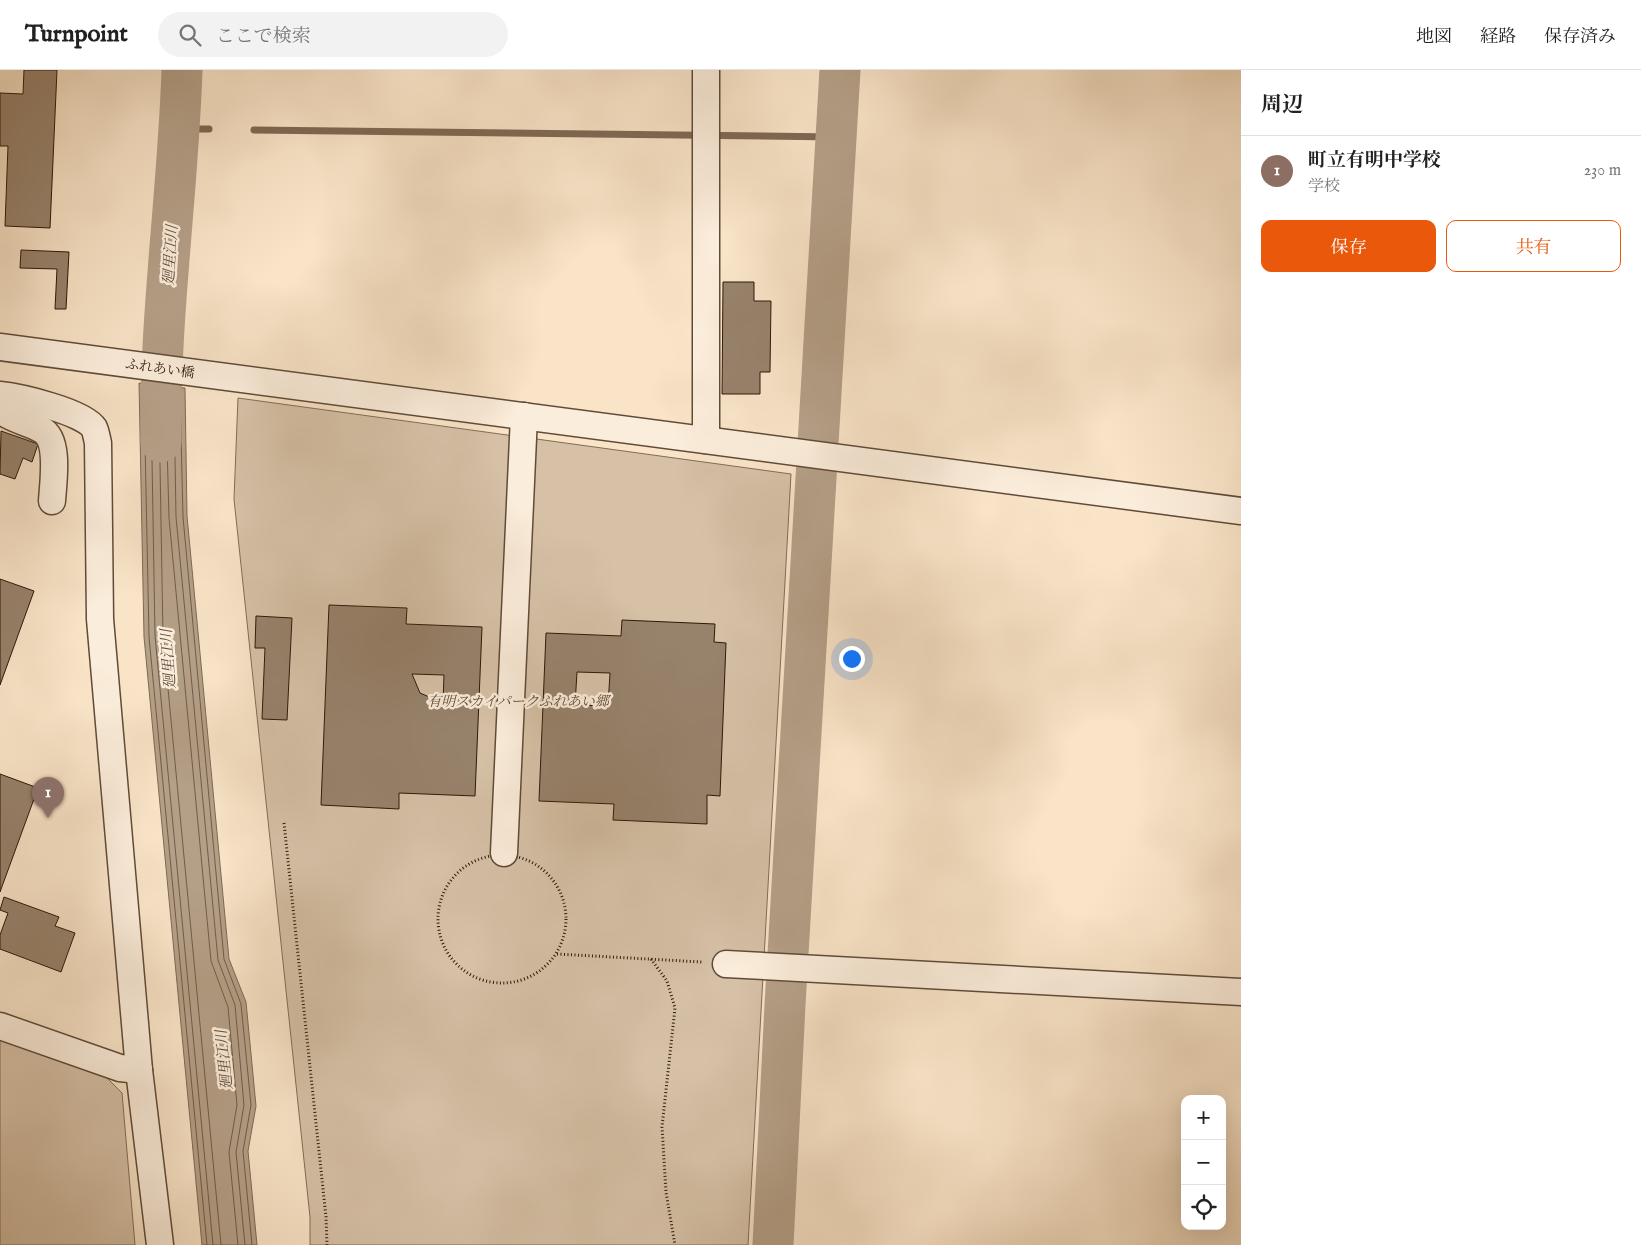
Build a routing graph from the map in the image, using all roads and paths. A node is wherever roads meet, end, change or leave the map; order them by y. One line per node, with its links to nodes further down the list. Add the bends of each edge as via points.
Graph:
1 (706, 70): 6 (street)
2 (0, 347): 5 (street, ふれあい橋)
3 (0, 395): 16 (street, via 79,416 94,428 98,443 100,619)
4 (0, 410): 7 (street, via 6,416 44,431 54,446)
5 (524, 416): 6 (street, ふれあい橋); 10 (street)
6 (706, 440): 8 (street, ふれあい橋)
7 (52, 501)
8 (1241, 511)
9 (284, 823): 18 (path)
10 (504, 853): 11 (path, via 537,864 560,888 568,922); 11 (path, via 471,860 446,883 436,916 443,949 466,974 499,985 532,977)
11 (558, 954): 12 (path)
12 (651, 960): 13 (path); 19 (path, via 668,981 675,1008 662,1126 666,1192)
13 (726, 964): 14 (street)
14 (1241, 992)
15 (0, 1026): 16 (street, via 120,1068)
16 (139, 1070): 17 (street)
17 (160, 1245)
18 (327, 1245)
19 (674, 1245)

